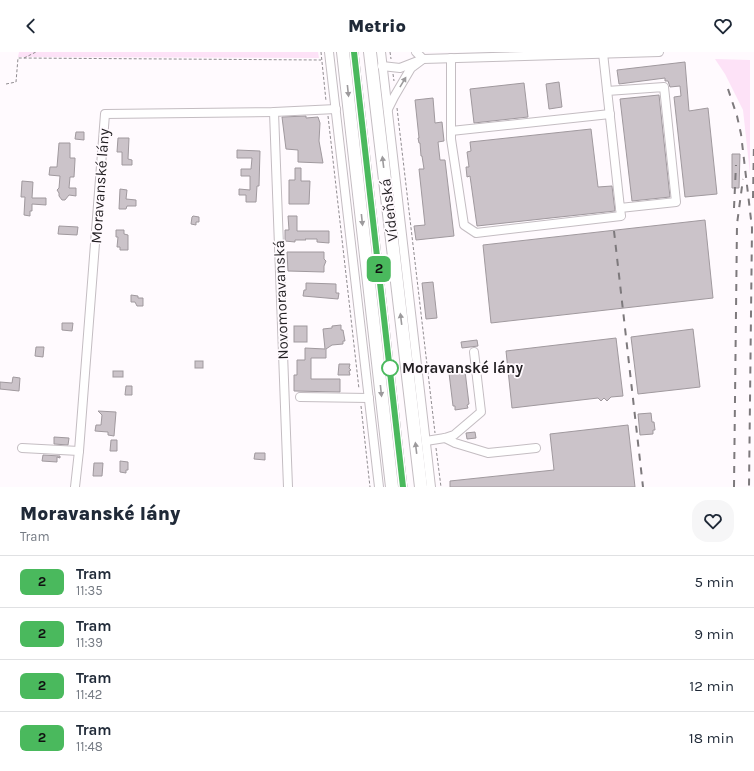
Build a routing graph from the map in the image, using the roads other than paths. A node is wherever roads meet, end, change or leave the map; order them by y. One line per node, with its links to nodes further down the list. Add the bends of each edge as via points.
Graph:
1 (329, 52): 14 (street)
2 (343, 52): 30 (highway, Vídeňská, one-way to 30)
3 (370, 52): 31 (highway, Vídeňská, one-way to 3)
4 (381, 52): 11 (street, Vídeňská)
5 (416, 52): 10 (street)
6 (659, 52): 7 (street)
7 (603, 53): 8 (street); 12 (street)
8 (477, 54): 9 (street)
9 (451, 58): 10 (street); 17 (street)
10 (423, 59): 11 (street, via 400,68); 13 (street, one-way to 10, via 411,68)
11 (382, 66): 13 (street, Vídeňská)
12 (607, 91): 16 (street); 18 (street, via 664,87 676,202)
13 (388, 109): 23 (street, Vídeňská)
14 (332, 110): 15 (street, Moravanské lány); 21 (street)
15 (274, 112): 26 (street, Moravanské lány, via 105,114); 28 (street, Novomoravanská)
16 (610, 114): 17 (street); 18 (street)
17 (451, 131): 18 (street, via 464,225 476,233 621,216)
18 (620, 208)
19 (474, 352): 22 (street, via 481,412 454,435)
20 (300, 397): 21 (street)
21 (364, 397): 29 (street)
22 (445, 438): 23 (street); 25 (street, via 488,452)
23 (426, 441): 32 (street, Vídeňská)
24 (22, 448): 26 (street)
25 (536, 448)
26 (79, 451): 27 (street, Moravanské lány)
27 (75, 487)
28 (288, 487)
29 (378, 487)
30 (392, 487)
31 (421, 487)
32 (431, 487)

